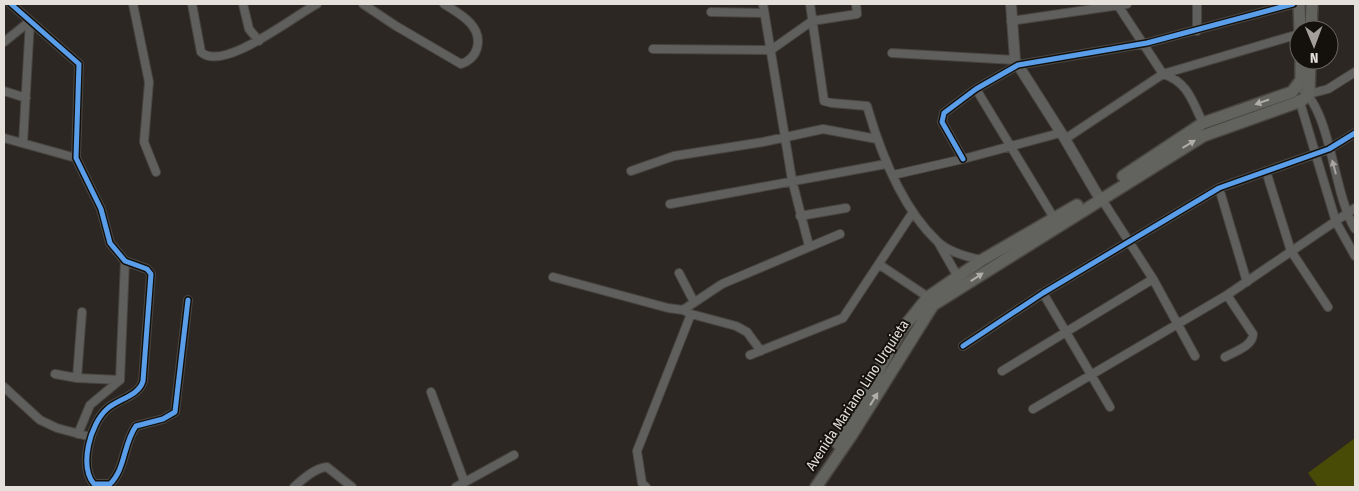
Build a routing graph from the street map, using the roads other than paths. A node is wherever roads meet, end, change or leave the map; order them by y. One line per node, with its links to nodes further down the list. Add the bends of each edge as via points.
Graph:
1 (11, 4): 22 (street)
2 (133, 4): 58 (street, via 149,82 144,142)
3 (192, 4): 27 (street, via 199,46 204,56 235,53)
4 (243, 4): 27 (street, via 249,29)
5 (317, 4): 27 (street)
6 (363, 4): 7 (street, via 461,64 466,63 476,52 479,39 476,30)
7 (444, 4)
8 (763, 4): 19 (street)
9 (810, 4): 23 (street)
10 (856, 4): 23 (street, via 857,14)
11 (1011, 4): 24 (street)
12 (1127, 4): 17 (street)
13 (1197, 4): 25 (street)
14 (1293, 4): 25 (street)
15 (1299, 4): 20 (main road)
16 (1312, 4): 21 (main road)
17 (1117, 5): 24 (street); 29 (street)
18 (711, 12): 19 (street)
19 (764, 13): 31 (street)
20 (1300, 20)
21 (1311, 20)
22 (30, 21): 28 (street); 42 (street); 53 (street, via 79,64)
23 (812, 21): 31 (street); 48 (street, via 823,99 832,103 867,106)
24 (1011, 21): 33 (street)
25 (1197, 31): 29 (street)
26 (1289, 37): 37 (street)
27 (259, 41)
28 (4, 42)
29 (1142, 44): 33 (street); 37 (street)
30 (653, 48): 31 (street)
31 (771, 50): 45 (street)
32 (892, 53): 33 (street)
33 (1016, 62): 38 (street); 46 (street)
34 (1299, 70): 39 (main road)
35 (1309, 70): 41 (main road)
36 (1355, 72): 41 (street, via 1328,89)
37 (1163, 74): 43 (street, via 1176,78 1184,86); 46 (street)
38 (976, 89): 50 (street); 54 (street, via 947,110 941,119)
39 (1295, 89): 41 (street); 43 (main road, Avenida Mariano Lino Urquieta, one-way to 43)
40 (4, 91): 42 (street)
41 (1305, 97): 51 (street); 52 (street); 62 (main road, Avenida Mariano Lino Urquieta, one-way to 41, via 1203,136)
42 (26, 98): 49 (street)
43 (1203, 123): 62 (main road, Avenida Mariano Lino Urquieta)
44 (1355, 133): 51 (street)
45 (785, 136): 48 (street, via 823,129); 56 (street, via 674,156); 60 (street)
46 (1063, 136): 50 (street); 62 (street)
47 (4, 138): 49 (street)
48 (876, 139): 55 (street)
49 (23, 143): 53 (street)
50 (1010, 146): 54 (street); 69 (street)
51 (1329, 149): 52 (street); 67 (street, one-way to 51)
52 (1316, 153): 57 (street); 70 (street)
53 (76, 158): 79 (street, via 101,209 110,242)
54 (963, 159): 59 (street)
55 (886, 164): 59 (street); 60 (street)
56 (631, 171)
57 (1266, 171): 61 (street); 76 (street)
58 (156, 172)
59 (893, 174): 66 (street)
60 (792, 180): 63 (street); 68 (street)
61 (1219, 188): 73 (street); 85 (street)
62 (1099, 196): 69 (main road, Avenida Mariano Lino Urquieta); 73 (street); 115 (main road, Avenida Mariano Lino Urquieta, one-way to 62, via 933,306)
63 (670, 204)
64 (846, 208): 68 (street)
65 (1355, 208): 67 (street)
66 (913, 212): 74 (street); 80 (street)
67 (1346, 214): 70 (street); 71 (street)
68 (800, 216): 75 (street)
69 (1054, 218): 78 (main road, Avenida Mariano Lino Urquieta)
70 (1336, 222): 76 (street); 77 (street)
71 (1355, 229)
72 (840, 234): 75 (street)
73 (1129, 241): 84 (street); 86 (street)
74 (938, 242): 78 (street, via 964,256); 82 (street)
75 (809, 246): 90 (street, via 722,284)
76 (1291, 251): 85 (street); 91 (street)
77 (1355, 256)
78 (982, 260): 82 (main road, Avenida Mariano Lino Urquieta)
79 (125, 261): 106 (street); 112 (street, via 147,269 151,274 143,381 139,389 104,412)
80 (880, 265): 88 (street); 98 (street, via 843,318)
81 (679, 273): 90 (street)
82 (958, 277): 88 (main road, Avenida Mariano Lino Urquieta)
83 (553, 278): 92 (street)
84 (1153, 279): 95 (street); 96 (street)
85 (1247, 282): 87 (street)
86 (1043, 292): 96 (street); 97 (street)
87 (1227, 295): 95 (street); 101 (street, via 1253,338)
88 (928, 296): 115 (main road, Avenida Mariano Lino Urquieta, via 900,332)
89 (188, 300): 112 (street, via 175,412 163,419 136,426 130,435 120,473 110,484 94,484 89,478 86,458)
90 (694, 302): 92 (street)
91 (1328, 307)
92 (683, 310): 94 (street)
93 (82, 312): 105 (street)
94 (691, 314): 98 (street, via 748,332); 116 (street, via 637,451)
95 (1177, 327): 100 (street); 104 (street)
96 (1066, 333): 102 (street); 104 (street)
97 (964, 346)
98 (761, 351): 99 (street)
99 (750, 355)
100 (1195, 356)
101 (1225, 357)
102 (1002, 371)
103 (55, 374): 105 (street)
104 (1091, 375): 109 (street); 110 (street)
105 (77, 378): 106 (street)
106 (120, 380): 111 (street, via 90,405)
107 (4, 387): 111 (street, via 40,420)
108 (431, 392): 114 (street)
109 (1110, 407)
110 (1033, 409)
111 (78, 434): 112 (street)
112 (91, 437)
113 (514, 455): 114 (street)
114 (464, 481): 119 (street)
115 (817, 485)
116 (641, 486)
117 (294, 487): 118 (street, via 302,479 328,467)
118 (351, 487)
119 (456, 487)

